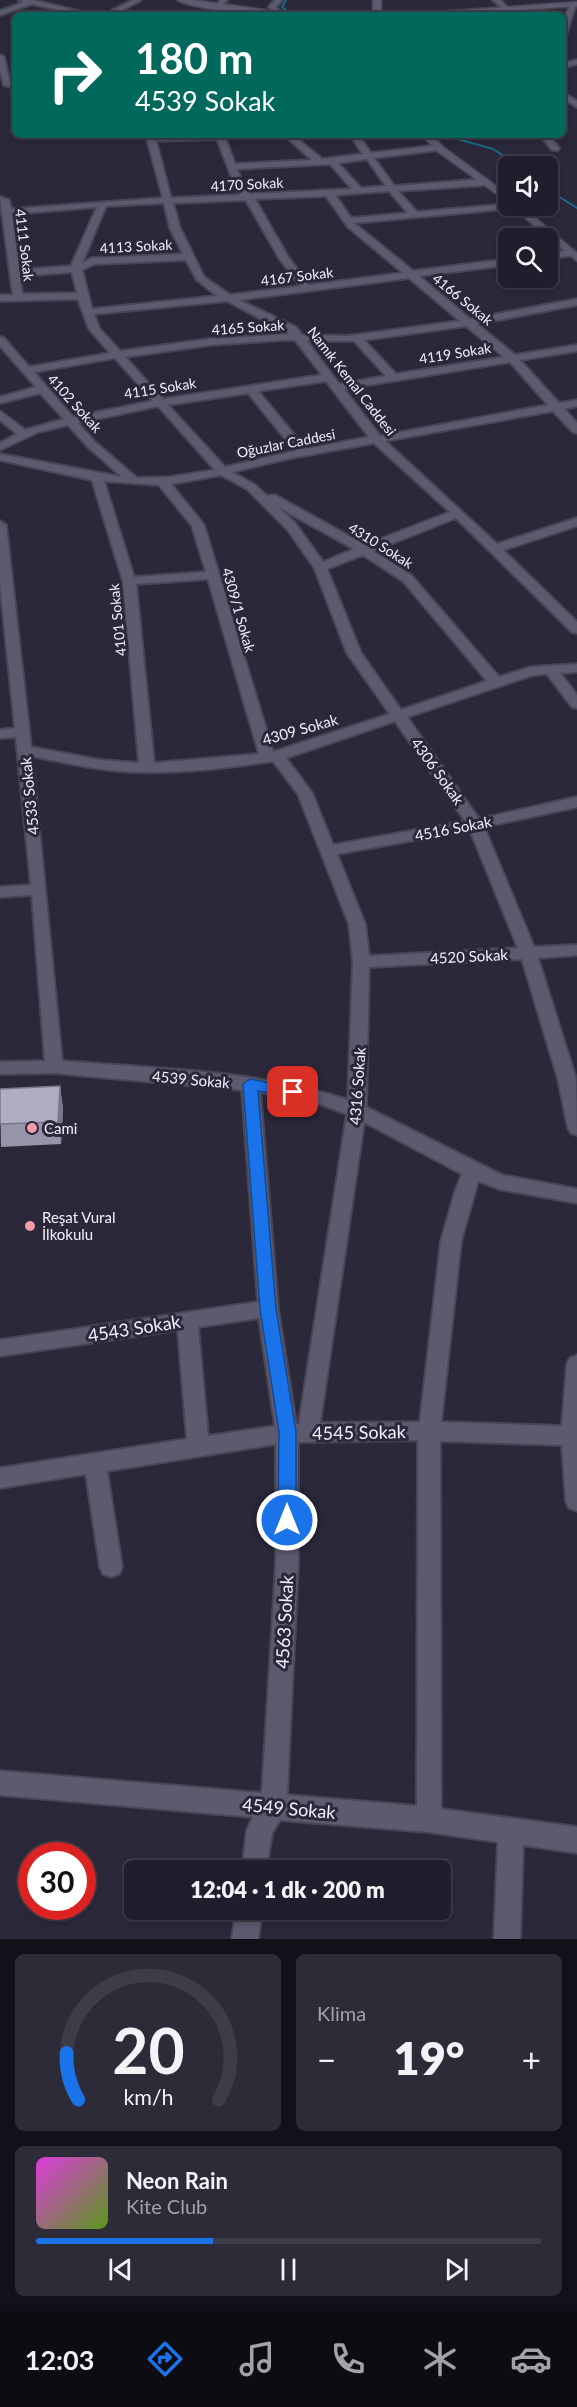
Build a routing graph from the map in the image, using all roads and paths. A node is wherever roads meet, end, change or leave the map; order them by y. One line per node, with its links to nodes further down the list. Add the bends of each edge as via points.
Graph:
1 (22, 0): 9 (street)
2 (138, 0): 16 (street)
3 (180, 0): 12 (street)
4 (224, 0): 12 (street)
5 (279, 0): 18 (street, via 273,7)
6 (370, 0): 7 (street)
7 (377, 0)
8 (496, 0): 13 (street)
9 (32, 2): 14 (street); 20 (street)
10 (575, 4): 13 (street); 21 (street)
11 (89, 6): 15 (street)
12 (217, 7): 17 (street)
13 (504, 11): 19 (street)
14 (64, 12)
15 (76, 12)
16 (113, 12)
17 (240, 12)
18 (279, 12)
19 (483, 12)
20 (0, 13)
21 (566, 17): 22 (street); 23 (street)
22 (577, 20)
23 (566, 31)
24 (0, 57): 25 (street)
25 (2, 70): 26 (street)
26 (8, 85)
27 (566, 90): 28 (street)
28 (577, 107)
29 (151, 138): 48 (street, Namık Kemal Caddesi)
30 (221, 138): 40 (street)
31 (292, 138): 39 (street)
32 (356, 138): 37 (street)
33 (429, 138): 35 (street)
34 (547, 138): 36 (street)
35 (438, 147): 37 (street); 41 (street)
36 (555, 148)
37 (368, 155): 38 (street); 42 (street)
38 (332, 160): 39 (street); 43 (street)
39 (319, 161): 40 (street)
40 (232, 167): 46 (street, via 241,191)
41 (486, 182): 42 (street, 4170 Sokak); 44 (street)
42 (392, 189): 43 (street, 4170 Sokak); 52 (street)
43 (359, 191): 45 (street, 4170 Sokak)
44 (498, 191)
45 (329, 193): 46 (street, 4170 Sokak); 54 (street, 4166 Sokak)
46 (249, 197): 48 (street, 4170 Sokak); 64 (street, via 284,258)
47 (0, 200): 51 (street, 4111 Sokak, via 6,201)
48 (168, 201): 49 (street, 4170 Sokak); 59 (street, Namık Kemal Caddesi)
49 (103, 204): 51 (street, 4170 Sokak); 61 (street)
50 (498, 207): 52 (street)
51 (8, 212): 55 (street, 4111 Sokak)
52 (414, 214): 54 (street)
53 (528, 216): 58 (street)
54 (348, 221): 63 (street, 4166 Sokak)
55 (11, 231): 56 (street); 62 (street, 4111 Sokak)
56 (0, 232)
57 (558, 256): 58 (street)
58 (574, 256)
59 (189, 257): 61 (street, 4113 Sokak, via 92,261); 68 (street, Namık Kemal Caddesi, via 204,283)
60 (498, 263): 63 (street, 4167 Sokak)
61 (77, 269): 62 (street, 4113 Sokak); 65 (street)
62 (16, 273): 66 (street, 4111 Sokak)
63 (410, 275): 64 (street, 4167 Sokak); 71 (street, 4166 Sokak)
64 (308, 288): 68 (street, 4167 Sokak)
65 (82, 296): 66 (street); 70 (street)
66 (18, 297): 67 (street)
67 (0, 298)
68 (228, 298): 70 (street, 4167 Sokak); 72 (street, Namık Kemal Caddesi, via 292,329)
69 (577, 302): 71 (street, 4165 Sokak)
70 (88, 312): 77 (street, via 93,329)
71 (468, 322): 73 (street, 4165 Sokak); 78 (street, 4166 Sokak)
72 (298, 337): 73 (street, 4165 Sokak, via 322,341); 77 (street, 4165 Sokak); 80 (street, Namık Kemal Caddesi)
73 (356, 338): 81 (street)
74 (0, 340): 76 (street, 4102 Sokak)
75 (577, 348): 78 (street, 4119 Sokak)
76 (5, 351): 79 (street, 4102 Sokak)
77 (116, 354): 79 (street, 4165 Sokak); 86 (street)
78 (513, 360): 81 (street, 4119 Sokak); 88 (street, 4166 Sokak)
79 (27, 370): 83 (street, 4102 Sokak)
80 (330, 377): 82 (street, Namık Kemal Caddesi); 84 (street, 4115 Sokak)
81 (394, 378): 82 (street, 4119 Sokak)
82 (338, 387): 93 (street, Namık Kemal Caddesi)
83 (42, 389): 85 (street); 90 (street, 4102 Sokak)
84 (251, 389): 86 (street, 4115 Sokak); 95 (street)
85 (0, 400)
86 (158, 402): 90 (street, 4115 Sokak); 97 (street)
87 (577, 403): 88 (street, Oğuzlar Caddesi)
88 (557, 407): 91 (street, 4166 Sokak); 93 (street, Oğuzlar Caddesi)
89 (0, 414): 92 (street)
90 (70, 420): 92 (street, 4115 Sokak); 99 (street, 4102 Sokak, via 91,444)
91 (577, 430)
92 (24, 435): 94 (street, 4115 Sokak)
93 (378, 441): 95 (street, Oğuzlar Caddesi); 102 (street, Namık Kemal Caddesi)
94 (0, 447)
95 (303, 453): 97 (street, Oğuzlar Caddesi)
96 (0, 457): 98 (street, Oğuzlar Caddesi)
97 (222, 472): 100 (street, Oğuzlar Caddesi); 101 (street, 4310 Sokak)
98 (96, 475): 99 (street, Oğuzlar Caddesi); 109 (street, 4101 Sokak)
99 (134, 480): 100 (street, Oğuzlar Caddesi)
100 (162, 481): 108 (street, 4309/1 Sokak, via 198,525)
101 (251, 487): 106 (street, 4310 Sokak); 107 (street, 4310 Sokak, via 291,526)
102 (458, 513): 105 (street, Namık Kemal Caddesi); 106 (street)
103 (577, 522): 105 (street)
104 (0, 525): 112 (street, 4533 Sokak)
105 (495, 549): 111 (street, Namık Kemal Caddesi)
106 (364, 550): 107 (street); 116 (street, 4310 Sokak, via 407,578)
107 (320, 567): 118 (street, 4306 Sokak, via 354,652)
108 (213, 575): 109 (street); 122 (street, 4309/1 Sokak)
109 (129, 581): 123 (street, 4101 Sokak)
110 (577, 608): 111 (street)
111 (557, 610): 113 (street, Namık Kemal Caddesi)
112 (6, 623): 119 (street, 4533 Sokak)
113 (577, 629)
114 (577, 668): 115 (street, 4309 Sokak)
115 (549, 669): 116 (street, 4309 Sokak); 117 (street)
116 (496, 683): 118 (street, 4309 Sokak)
117 (577, 704)
118 (397, 717): 122 (street, 4309 Sokak); 125 (street, 4306 Sokak)
119 (22, 732): 120 (street); 121 (street, 4533 Sokak)
120 (0, 734)
121 (25, 750): 123 (street, 4309 Sokak, via 84,763); 127 (street, 4533 Sokak)
122 (272, 756): 123 (street, 4309 Sokak); 126 (street, 4316 Sokak, via 305,793)
123 (147, 767)
124 (577, 802): 125 (street, 4516 Sokak)
125 (475, 824): 126 (street, 4516 Sokak); 130 (street, 4306 Sokak)
126 (328, 851): 131 (street, 4316 Sokak, via 357,924)
127 (39, 889): 128 (street); 132 (street, 4533 Sokak)
128 (0, 892)
129 (577, 950): 130 (street, 4520 Sokak)
130 (528, 952): 131 (street, 4520 Sokak); 136 (street, 4306 Sokak, via 567,1079)
131 (361, 962): 135 (street, 4316 Sokak)
132 (54, 1067): 133 (street, 4539 Sokak); 134 (street, 4539 Sokak)
133 (0, 1068)
134 (250, 1084): 135 (street, 4539 Sokak, via 315,1096); 139 (street, 4563 Sokak)
135 (357, 1110): 137 (street, 4539 Sokak); 144 (street, 4316 Sokak)
136 (577, 1128)
137 (473, 1171): 138 (street, 4539 Sokak, via 499,1182); 143 (street, via 451,1241)
138 (577, 1196)
139 (268, 1309): 140 (street, 4543 Sokak); 144 (street, 4563 Sokak)
140 (188, 1320): 141 (street, 4543 Sokak); 146 (street)
141 (0, 1348)
142 (577, 1364): 145 (street)
143 (429, 1431): 144 (street, 4545 Sokak); 145 (street, 4545 Sokak); 153 (street)
144 (298, 1432): 146 (street, 4545 Sokak); 152 (street, 4563 Sokak)
145 (575, 1436): 149 (street)
146 (198, 1446): 147 (street, 4545 Sokak)
147 (95, 1462): 148 (street, 4545 Sokak); 150 (street)
148 (0, 1478)
149 (577, 1501)
150 (111, 1567)
151 (0, 1783): 152 (street, 4549 Sokak)
152 (274, 1806): 153 (street, 4549 Sokak); 156 (street, 4563 Sokak, via 260,1830)
153 (429, 1820): 154 (street, 4549 Sokak)
154 (511, 1832): 155 (street, 4549 Sokak); 159 (street)
155 (577, 1840)
156 (256, 1860)
157 (248, 1920): 158 (street)
158 (245, 1939)
159 (507, 1939)

